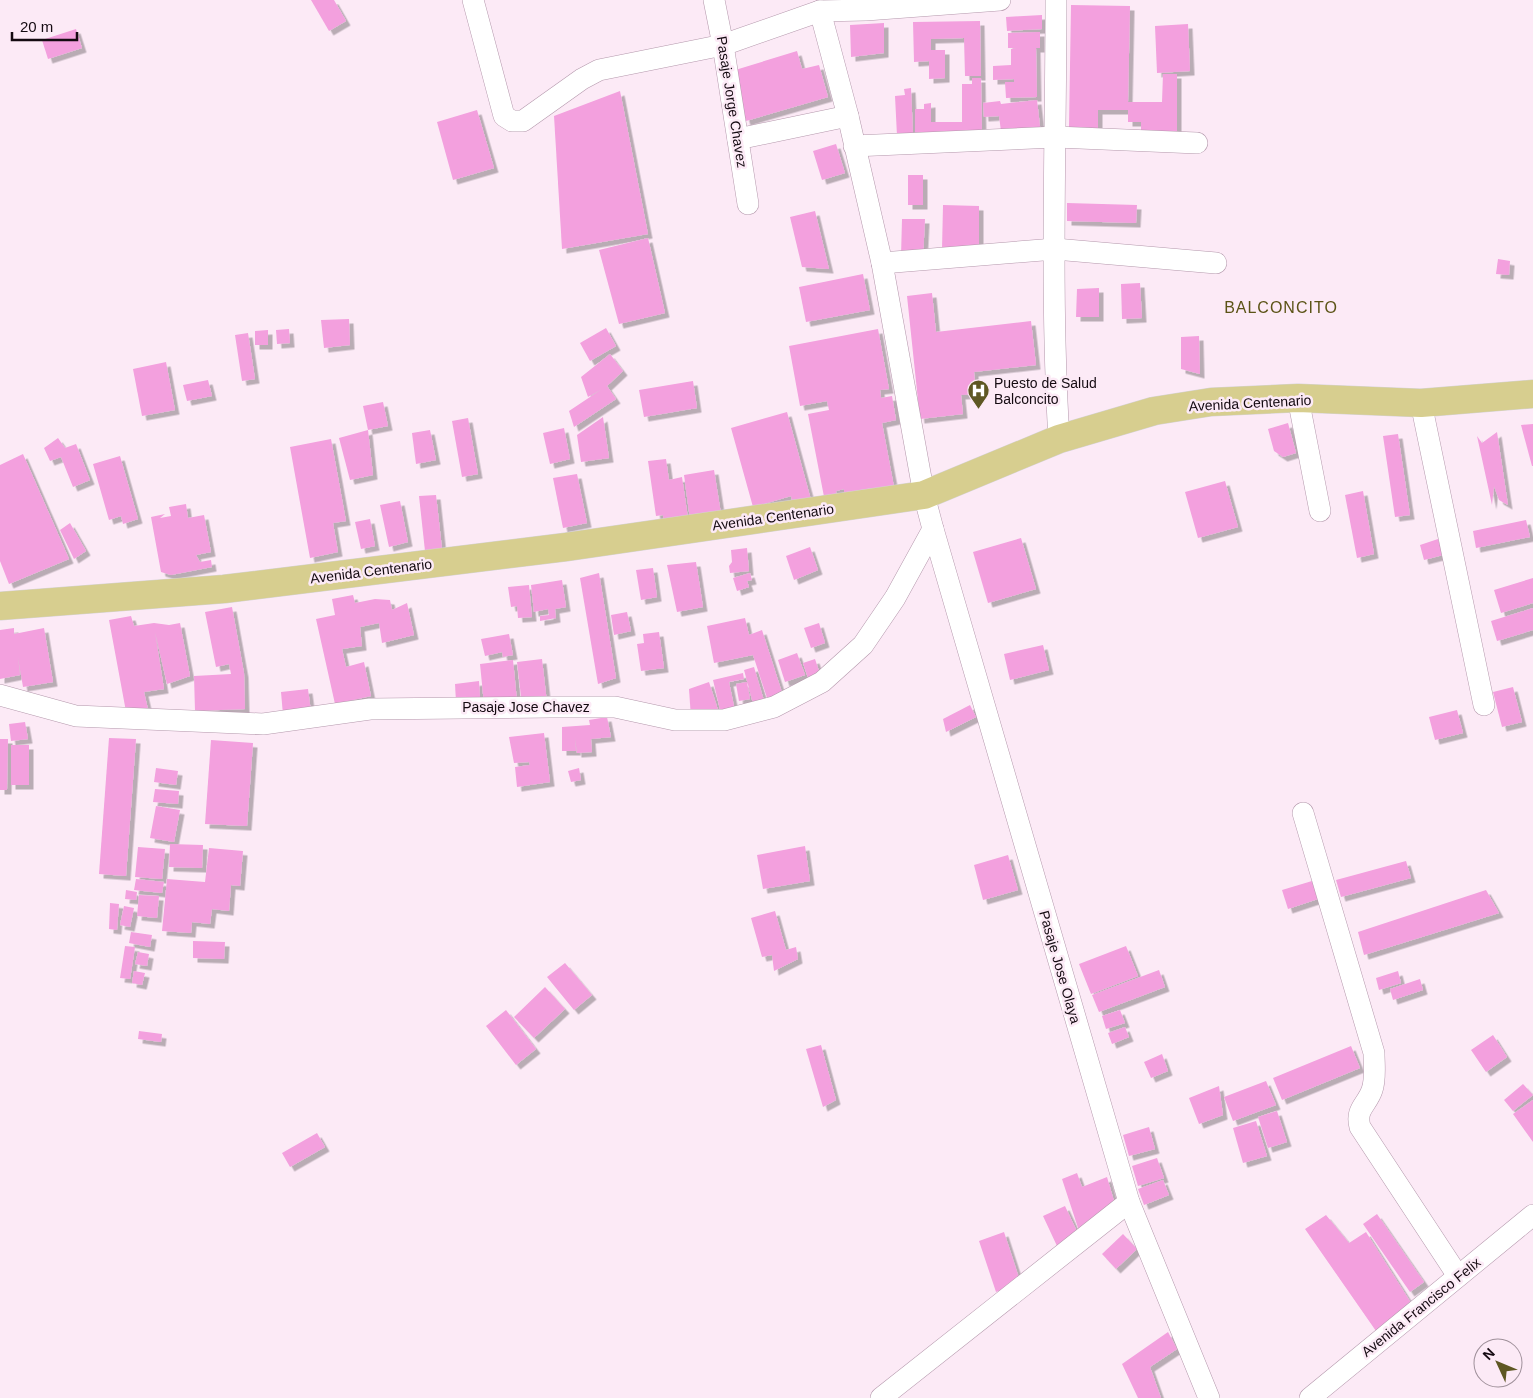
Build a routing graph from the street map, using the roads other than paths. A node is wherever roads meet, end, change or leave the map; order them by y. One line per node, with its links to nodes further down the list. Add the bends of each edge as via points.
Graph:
1 (473, 0): 6 (street, via 496,92 504,116 512,121 523,121 599,70)
2 (714, 0): 6 (street, Pasaje Jorge Chavez)
3 (1000, 0): 5 (street)
4 (1056, 0): 8 (street)
5 (820, 11): 6 (street); 7 (street)
6 (723, 45): 9 (street, Pasaje Jorge Chavez)
7 (848, 116): 9 (street); 11 (street)
8 (1056, 137): 10 (street); 11 (street); 13 (street)
9 (738, 139): 12 (street, Pasaje Jorge Chavez)
10 (1197, 143)
11 (854, 146): 14 (street)
12 (748, 204)
13 (1055, 248): 14 (street); 15 (street); 19 (street, via 1056,384)
14 (882, 262): 20 (street)
15 (1216, 262)
16 (1533, 394): 18 (main road, Avenida Centenario)
17 (1298, 398): 18 (main road, Avenida Centenario); 19 (main road, Avenida Centenario, via 1211,402 1154,411); 21 (street)
18 (1420, 403): 25 (street)
19 (1060, 439): 20 (main road, Avenida Centenario)
20 (924, 495): 22 (street); 23 (main road, Avenida Centenario, via 566,547 224,589)
21 (1320, 511)
22 (932, 529): 24 (street, Pasaje Jose Chavez, via 895,598 863,645 822,682 774,707 724,720 675,720 615,707 532,707 370,709 263,724 76,716); 27 (street, Pasaje Jose Olaya)
23 (0, 606)
24 (0, 695)
25 (1484, 705)
26 (1303, 813): 29 (street, via 1374,1053 1373,1088 1357,1117 1360,1127)
27 (1129, 1202): 30 (street); 31 (street, Pasaje Jose Olaya)
28 (1533, 1215): 29 (street, Avenida Francisco Felix)
29 (1458, 1276): 32 (street, Avenida Francisco Felix)
30 (881, 1398)
31 (1209, 1398)
32 (1310, 1398)

